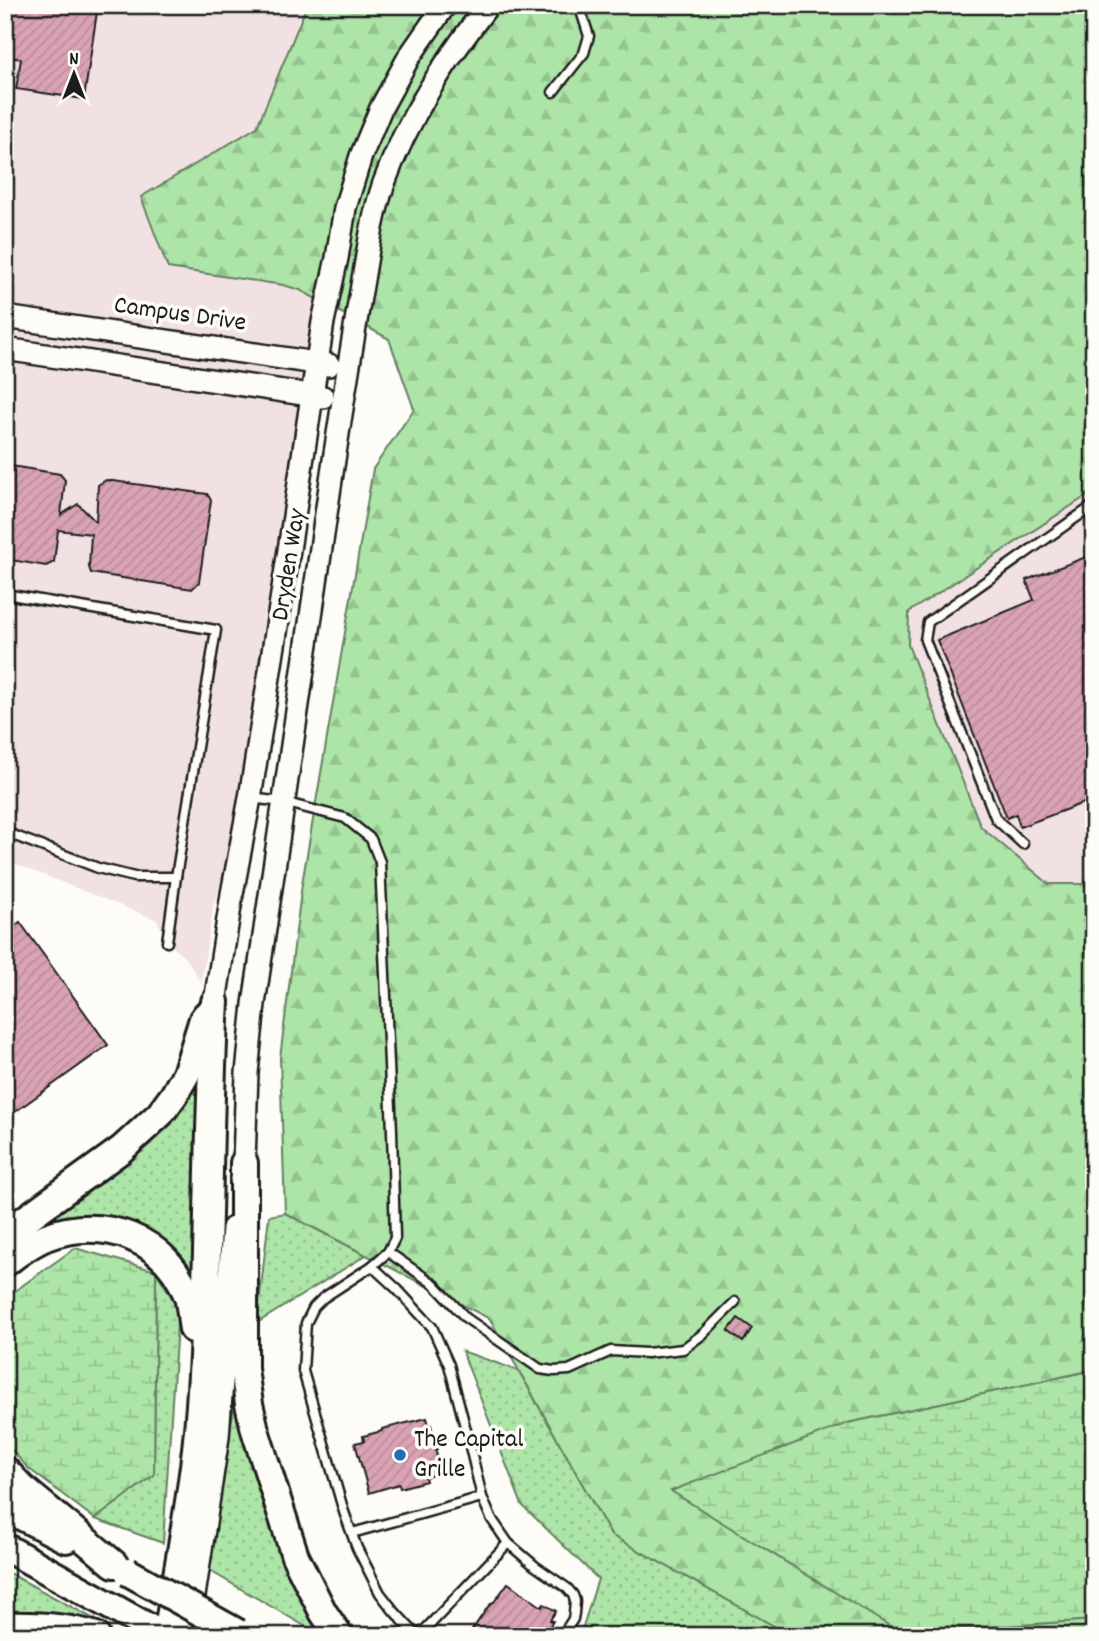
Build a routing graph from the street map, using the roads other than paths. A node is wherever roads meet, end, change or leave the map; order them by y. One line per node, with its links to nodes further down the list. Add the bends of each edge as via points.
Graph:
1 (445, 5): 10 (street, Dryden Way, via 409,57 361,156 345,208)
2 (488, 5): 11 (street, Dryden Way, via 436,77 391,167 373,222)
3 (545, 5): 4 (lane)
4 (561, 5)
5 (579, 5): 6 (lane, via 589,36 583,52)
6 (552, 92)
7 (5, 276): 8 (lane)
8 (6, 317): 10 (street, Campus Drive)
9 (5, 349): 12 (street)
10 (317, 364): 11 (street, Campus Drive); 12 (street, Dryden Way)
11 (347, 368): 13 (street, Dryden Way)
12 (312, 395): 13 (street); 16 (street, Dryden Way)
13 (343, 399): 17 (street, Dryden Way)
14 (1094, 505): 19 (lane, via 929,622 925,640 996,819)
15 (5, 594): 20 (lane, via 216,630)
16 (250, 798): 17 (lane); 22 (street, Dryden Way)
17 (283, 802): 23 (street, Dryden Way, via 254,1004); 25 (lane, via 345,818 371,839 380,862 396,1238)
18 (5, 832): 20 (lane, via 98,868 134,877)
19 (1023, 844)
20 (176, 877): 21 (lane)
21 (167, 942)
22 (215, 1002): 24 (highway, via 203,1019 186,1074 160,1114 122,1149); 29 (highway, via 205,1333)
23 (244, 1163): 41 (street, Dryden Way, via 233,1226 218,1437); 42 (highway, via 244,1369 249,1404 295,1556)
24 (5, 1234)
25 (388, 1252): 27 (lane); 28 (lane, via 434,1284 466,1318 540,1369 569,1370 611,1351 683,1349)
26 (5, 1263): 29 (highway, via 46,1237 85,1228 123,1233 164,1258 189,1300)
27 (372, 1266): 31 (lane, via 432,1327 449,1365); 33 (lane, via 314,1307 304,1335 303,1371)
28 (735, 1302)
29 (195, 1453): 40 (highway)
30 (5, 1470): 36 (highway)
31 (482, 1497): 33 (lane); 34 (lane)
32 (5, 1508): 36 (highway)
33 (352, 1533): 43 (lane, via 380,1592)
34 (508, 1543): 43 (lane); 44 (lane, via 573,1595 573,1619)
35 (5, 1547): 40 (highway)
36 (121, 1568): 38 (highway, bridge)
37 (5, 1626): 39 (highway, via 61,1628)
38 (240, 1634)
39 (96, 1636)
40 (166, 1636)
41 (188, 1636)
42 (339, 1636)
43 (418, 1636)
44 (562, 1636)

